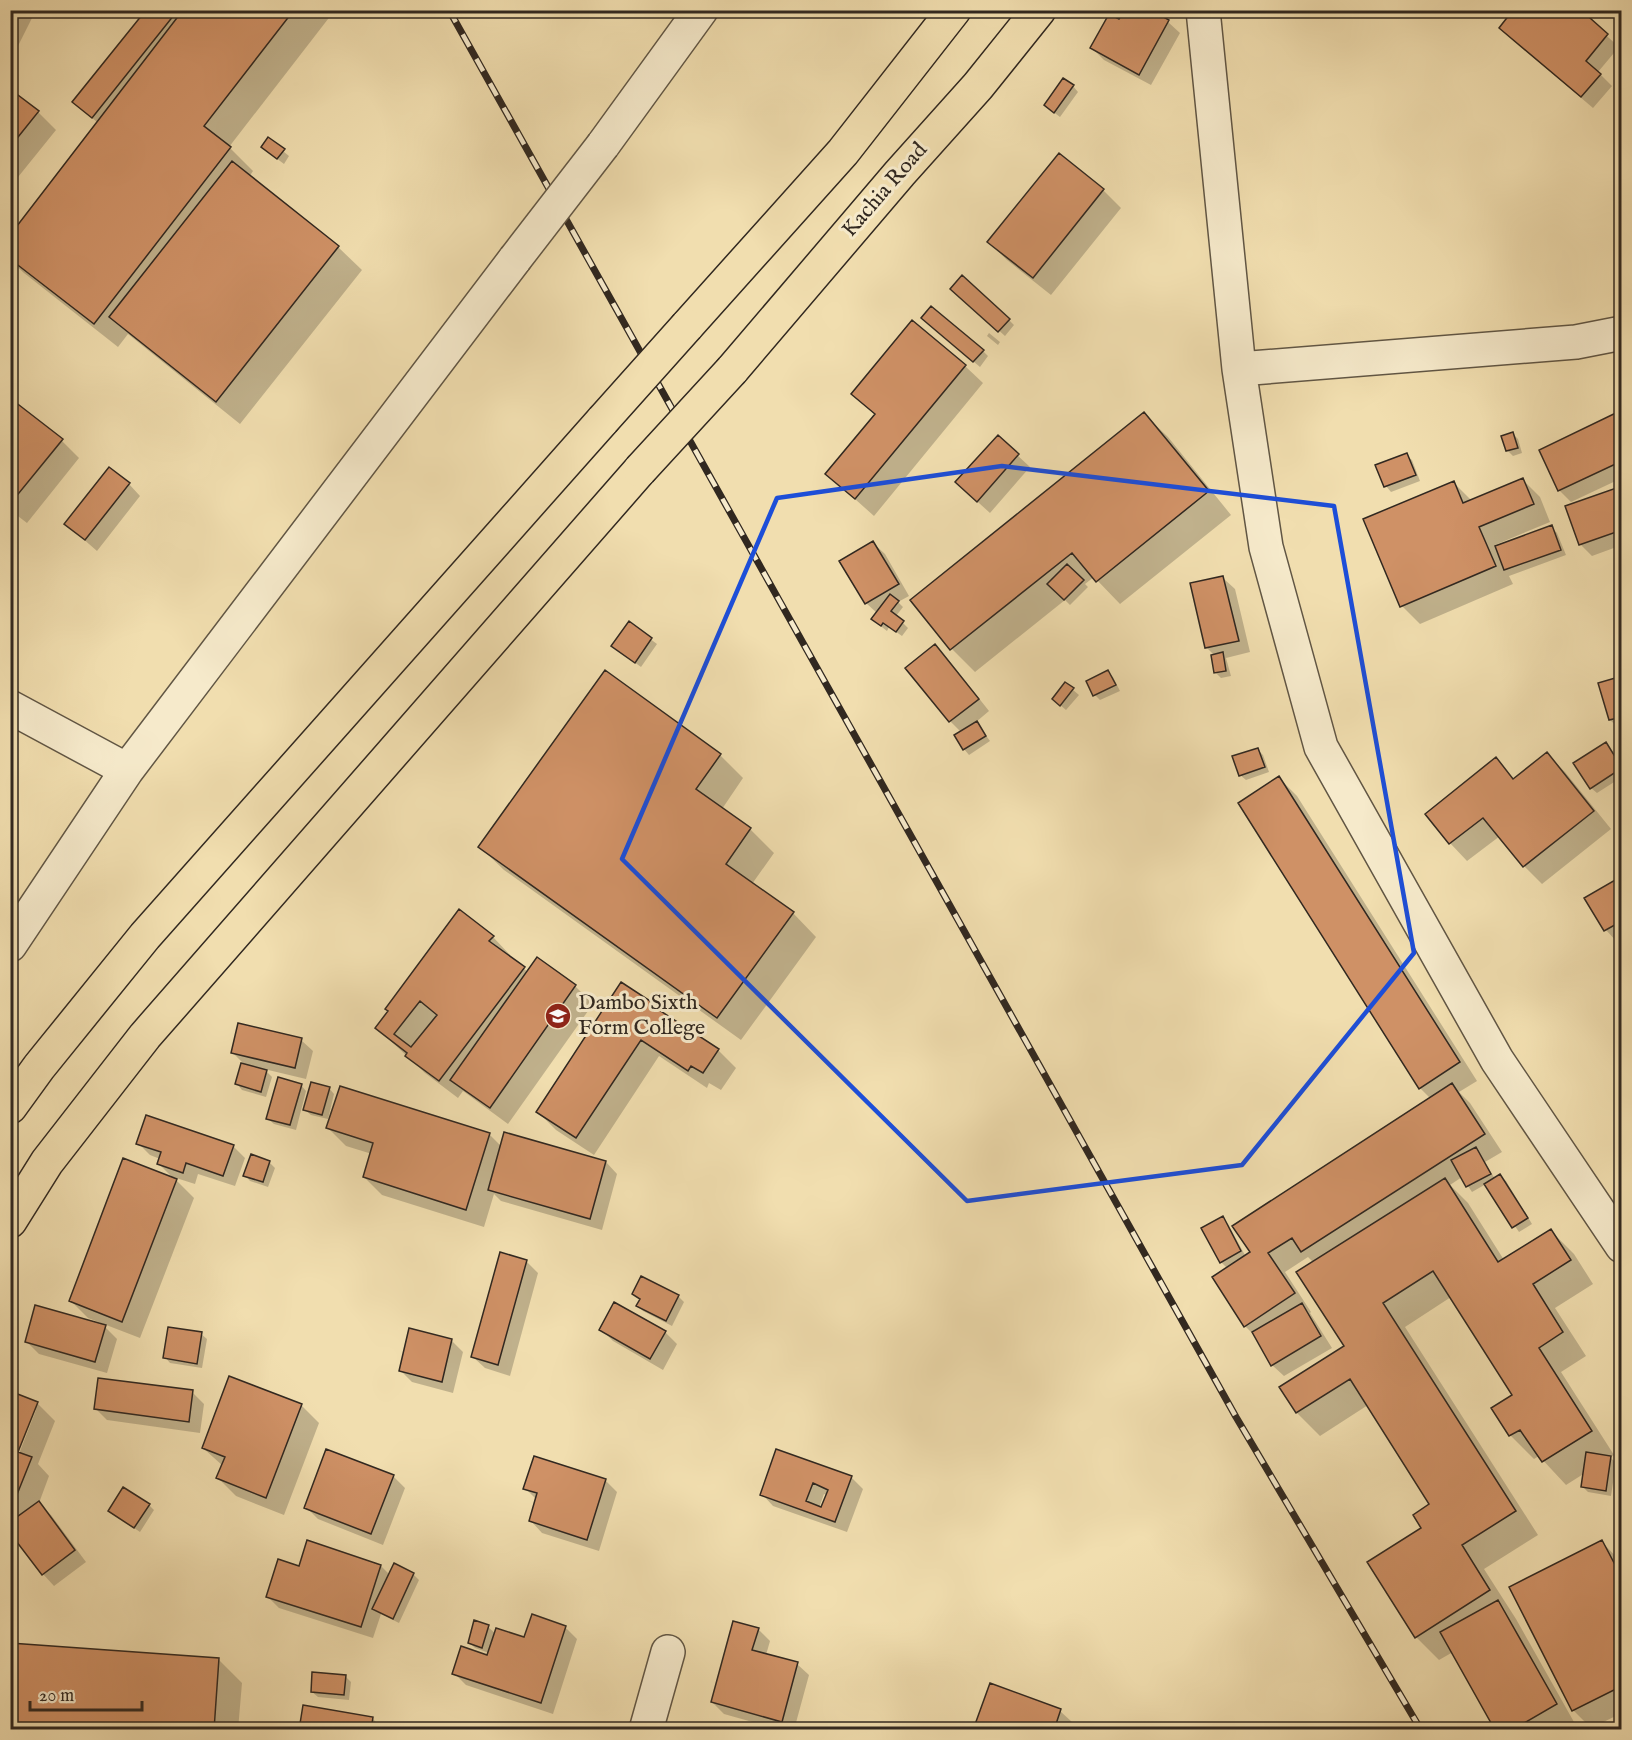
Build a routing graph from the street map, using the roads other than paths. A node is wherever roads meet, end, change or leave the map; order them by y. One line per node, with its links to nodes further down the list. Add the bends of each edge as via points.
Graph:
1 (701, 10): 8 (street, bridge, via 603,145)
2 (954, 10): 10 (main road, bridge, via 843,152 145,936)
3 (1039, 10): 11 (main road, Kachia Road, bridge, via 732,370 145,1036 47,1162)
4 (1203, 10): 6 (street)
5 (1622, 333): 6 (street, via 1576,342)
6 (1239, 369): 12 (street, via 1266,547 1321,747 1497,1060)
7 (10, 707): 8 (street)
8 (127, 770): 9 (street)
9 (10, 945)
10 (10, 1107)
11 (10, 1221)
12 (1622, 1246)
13 (668, 1652): 14 (street)
14 (646, 1730)

